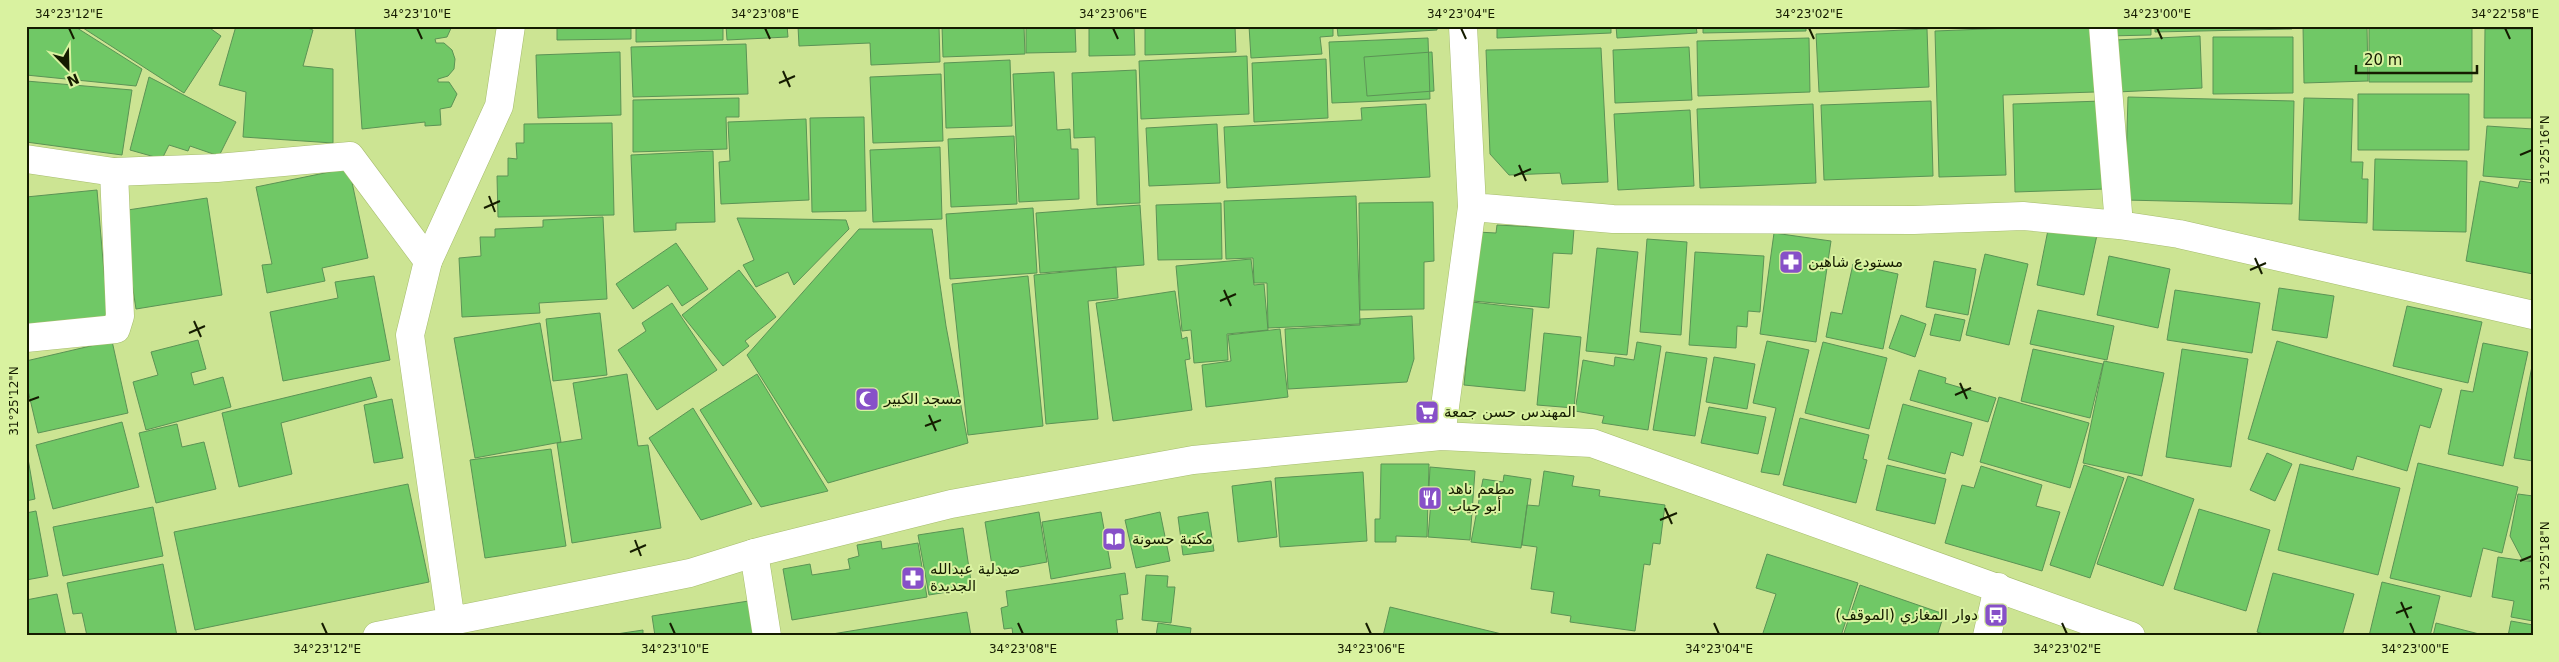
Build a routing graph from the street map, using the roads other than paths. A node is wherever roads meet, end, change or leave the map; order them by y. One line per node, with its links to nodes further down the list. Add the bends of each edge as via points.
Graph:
1 (511, 26): 8 (street, via 499,106)
2 (1463, 26): 6 (street)
3 (2103, 26): 7 (street)
4 (26, 159): 5 (street)
5 (114, 172): 8 (street, via 217,168 350,156); 10 (street, via 120,316 116,330)
6 (1472, 207): 7 (street, via 1612,219 1914,220 2023,216); 11 (street)
7 (2119, 225): 9 (street, via 2180,234)
8 (428, 260): 14 (street, via 410,335)
9 (2533, 315)
10 (26, 338)
11 (1440, 436): 12 (street, via 1193,460 951,504); 13 (street, via 1592,443)
12 (754, 553): 14 (street, via 690,573); 16 (street)
13 (1998, 587): 17 (street); 18 (street)
14 (451, 622): 15 (street)
15 (377, 636)
16 (767, 636)
17 (1987, 636)
18 (2131, 636)

